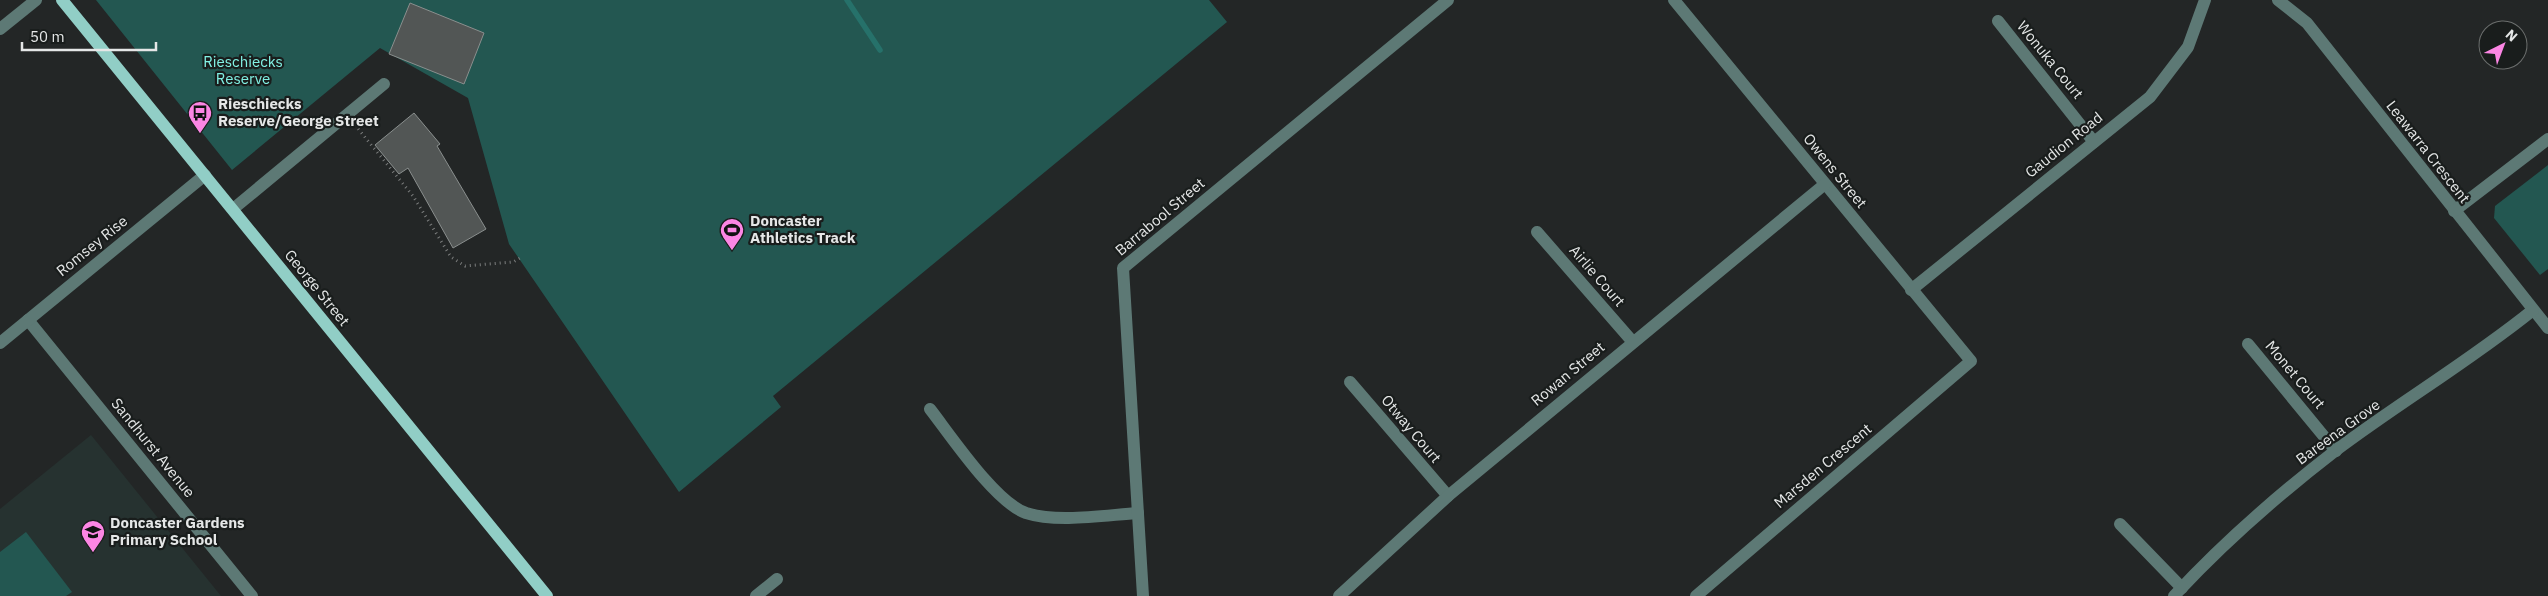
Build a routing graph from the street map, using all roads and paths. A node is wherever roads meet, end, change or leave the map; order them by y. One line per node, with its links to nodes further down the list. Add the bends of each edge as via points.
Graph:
1 (36, 0): 8 (street)
2 (62, 0): 13 (main road, George Street)
3 (1448, 0): 31 (street, Barrabool Street, via 1123,268)
4 (1674, 0): 14 (street, Owens Street)
5 (2205, 0): 12 (street, Gaudion Road, via 2188,47 2150,97)
6 (2278, 0): 16 (street, Leawarra Crescent, via 2307,24)
7 (1998, 21): 12 (street, Wonuka Court)
8 (0, 29)
9 (384, 84): 10 (street)
10 (347, 115): 15 (street); 18 (path, via 413,196 451,257 465,266 513,262)
11 (2548, 139): 16 (street)
12 (2094, 142): 19 (street, Gaudion Road)
13 (205, 175): 15 (main road, George Street); 21 (street, Romsey Rise)
14 (1825, 184): 19 (street, Owens Street); 23 (street, Rowan Street)
15 (233, 209): 36 (main road, George Street)
16 (2454, 211): 20 (street, Leawarra Crescent)
17 (1537, 232): 23 (street, Airlie Court)
18 (520, 258)
19 (1911, 290): 26 (street, Owens Street)
20 (2533, 310): 22 (street, Leawarra Crescent); 29 (street, Bareena Grove, via 2497,339)
21 (28, 320): 24 (street, Romsey Rise); 35 (street, Sandhurst Avenue)
22 (2548, 328)
23 (1632, 341): 30 (street, Rowan Street)
24 (0, 343)
25 (2248, 344): 29 (street, Monet Court)
26 (1971, 361): 40 (street, Marsden Crescent)
27 (1350, 382): 30 (street, Otway Court)
28 (930, 409): 31 (street, via 992,488 1026,512 1066,518)
29 (2336, 450): 34 (street, Bareena Grove, via 2258,514)
30 (1448, 496): 39 (street, Rowan Street)
31 (1138, 513): 38 (street, Barrabool Street)
32 (2120, 524): 34 (street)
33 (777, 579): 37 (street)
34 (2178, 592)
35 (252, 596)
36 (547, 596)
37 (756, 596)
38 (1143, 596)
39 (1339, 596)
40 (1696, 596)

